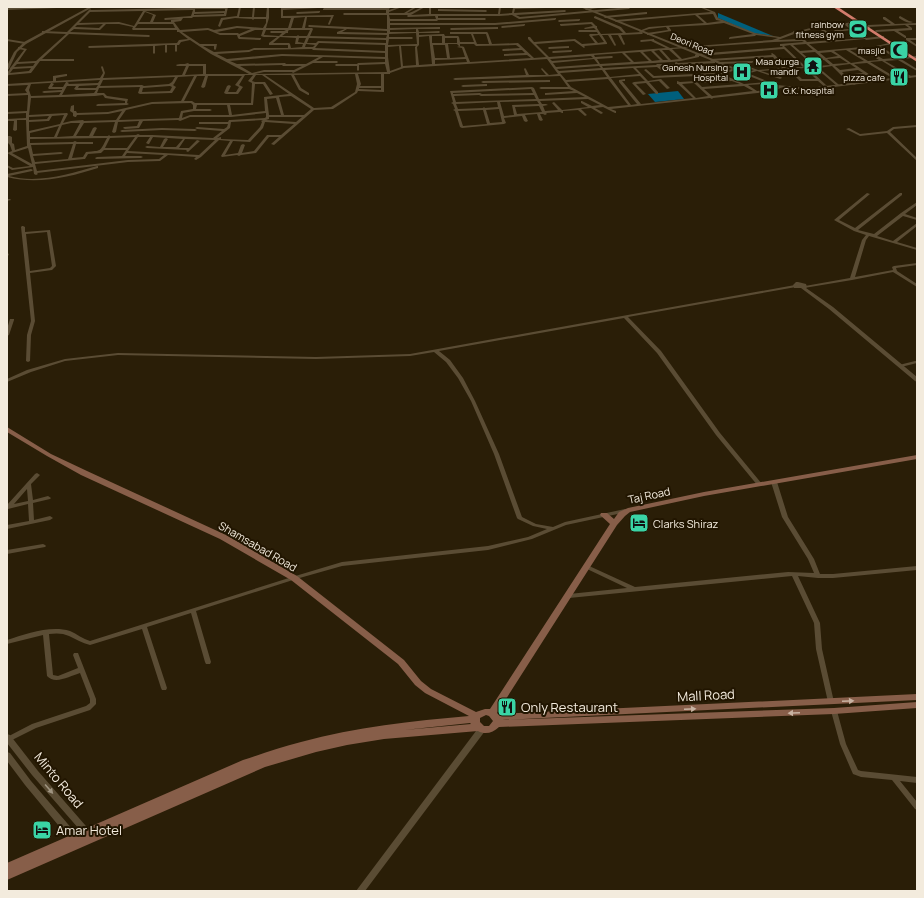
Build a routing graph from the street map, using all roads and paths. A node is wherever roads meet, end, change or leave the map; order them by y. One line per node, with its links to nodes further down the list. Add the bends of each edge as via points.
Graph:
1 (45, 7): 2 (street); 21 (street)
2 (57, 7)
3 (227, 7): 29 (street); 47 (street, via 224,15)
4 (240, 7): 62 (street)
5 (254, 7): 66 (street)
6 (268, 7): 63 (street)
7 (318, 7): 23 (street)
8 (400, 7): 30 (street)
9 (416, 7): 40 (street)
10 (424, 7): 49 (street)
11 (430, 7): 50 (street)
12 (500, 7): 52 (street)
13 (539, 7): 14 (street); 38 (street); 44 (street, via 514,8)
14 (546, 7)
15 (582, 7): 36 (street, Deori Road)
16 (603, 7): 36 (street)
17 (629, 7): 39 (street); 45 (street)
18 (700, 7): 42 (street)
19 (835, 7): 76 (highway)
20 (839, 7): 76 (highway)
21 (30, 8): 27 (street)
22 (282, 8): 23 (street); 56 (street, via 282,17)
23 (297, 8): 48 (street)
24 (336, 8): 25 (street); 32 (street)
25 (350, 8): 26 (street)
26 (362, 8): 30 (street)
27 (7, 9)
28 (89, 9): 34 (street); 88 (street); 142 (street)
29 (194, 9): 34 (street); 47 (street)
30 (388, 9): 40 (street); 43 (street); 77 (street)
31 (486, 9): 33 (street); 51 (street)
32 (324, 10)
33 (439, 10)
34 (145, 11): 81 (street, via 155,15); 90 (street)
35 (565, 11): 38 (street)
36 (586, 11): 39 (street, Deori Road); 44 (street, via 519,18); 54 (street)
37 (320, 12): 48 (street)
38 (542, 12): 44 (street)
39 (594, 12): 55 (street, Deori Road)
40 (405, 13): 49 (street); 77 (street)
41 (646, 13): 45 (street)
42 (714, 13): 46 (street); 78 (street, via 716,18)
43 (344, 14)
44 (513, 14): 52 (street)
45 (636, 14): 55 (street)
46 (695, 14): 75 (street); 95 (street)
47 (193, 15): 61 (street)
48 (297, 15): 56 (street); 57 (street)
49 (410, 15): 50 (street); 71 (street)
50 (430, 15): 67 (street)
51 (485, 15): 52 (street); 67 (street); 68 (street)
52 (499, 15)
53 (322, 16): 57 (street); 98 (street, via 333,16); 109 (street)
54 (588, 16)
55 (605, 16): 75 (street, Deori Road)
56 (293, 17): 117 (street)
57 (306, 17): 108 (street)
58 (595, 17): 74 (street)
59 (900, 17): 80 (street)
60 (905, 17): 80 (street)
61 (182, 18): 65 (street); 82 (street, via 172,21)
62 (236, 18): 66 (street); 105 (street, via 222,19)
63 (268, 18): 66 (street); 116 (street)
64 (884, 18): 104 (street)
65 (165, 19)
66 (252, 19)
67 (437, 19): 68 (street); 71 (street); 91 (street); 92 (street); 143 (street)
68 (485, 19): 93 (street)
69 (555, 19): 72 (street)
70 (879, 19): 103 (street)
71 (399, 20): 77 (street)
72 (526, 21): 84 (street); 100 (street)
73 (559, 21): 85 (street, via 590,20)
74 (603, 21): 85 (street); 152 (street, via 620,28)
75 (616, 21): 140 (street, Deori Road)
76 (862, 21): 86 (street); 114 (highway)
77 (390, 22): 91 (street); 146 (street)
78 (725, 22): 95 (street); 158 (street)
79 (876, 22): 106 (street)
80 (911, 22): 87 (street)
81 (151, 23): 82 (street); 90 (street)
82 (173, 23): 125 (street)
83 (458, 23): 92 (street); 93 (street); 121 (street)
84 (499, 23): 94 (street); 110 (street)
85 (592, 23): 101 (street); 111 (street)
86 (844, 23): 102 (street); 128 (street)
87 (917, 23): 96 (street)
88 (78, 24): 89 (street); 115 (street)
89 (106, 24): 97 (street); 115 (street, via 100,29)
90 (138, 24): 107 (street)
91 (417, 24): 119 (street)
92 (449, 24): 131 (street)
93 (485, 24): 94 (street); 122 (street)
94 (494, 24): 122 (street, via 498,30)
95 (707, 24): 112 (street)
96 (905, 24): 104 (street); 124 (street, via 911,29)
97 (124, 25): 107 (street); 154 (street)
98 (329, 25): 109 (street); 118 (street); 169 (street)
99 (524, 25): 110 (street)
100 (530, 25)
101 (561, 25)
102 (831, 25): 113 (street); 135 (street)
103 (889, 25): 104 (street); 106 (street)
104 (894, 25): 124 (street)
105 (220, 26)
106 (881, 26): 114 (street)
107 (135, 27): 125 (street, via 133,29)
108 (304, 27): 109 (street); 117 (street); 164 (street, via 312,29)
109 (318, 27)
110 (502, 27): 126 (street)
111 (596, 27): 123 (street); 133 (street)
112 (667, 27): 140 (street); 153 (street, via 670,31)
113 (818, 27): 127 (street); 184 (street)
114 (870, 27): 128 (street); 136 (highway); 167 (highway)
115 (74, 28): 145 (street)
116 (265, 28): 117 (street); 120 (street); 160 (street, via 262,35)
117 (290, 28): 139 (street)
118 (348, 28): 146 (street); 146 (street, via 338,33)
119 (417, 28): 143 (street); 146 (street); 147 (street)
120 (254, 29): 130 (street, via 234,27); 155 (street)
121 (459, 29): 122 (street); 131 (street)
122 (486, 29): 149 (street)
123 (586, 29): 132 (street); 133 (street); 156 (street)
124 (900, 29): 129 (street)
125 (177, 30): 130 (street); 174 (street)
126 (505, 30)
127 (805, 30): 141 (street); 177 (street)
128 (854, 30): 135 (street); 178 (street)
129 (895, 30): 136 (street); 168 (street)
130 (215, 31): 155 (street, via 220,34)
131 (451, 31): 148 (street); 165 (street)
132 (579, 31)
133 (598, 31): 157 (street)
134 (835, 31): 135 (street)
135 (840, 31): 144 (street)
136 (876, 31): 267 (highway)
137 (152, 32): 159 (street)
138 (271, 32): 139 (street)
139 (286, 32): 161 (street, via 301,32); 163 (street)
140 (641, 32): 152 (street); 153 (street, Deori Road)
141 (794, 32): 166 (street); 176 (street)
142 (45, 33): 145 (street); 186 (street)
143 (440, 33): 147 (street); 162 (street); 165 (street); 204 (street)
144 (844, 33)
145 (68, 34): 154 (street); 279 (street)
146 (388, 34): 147 (street); 170 (street); 171 (street, via 404,39); 203 (street)
147 (418, 34): 162 (street); 210 (street)
148 (472, 34): 149 (street); 196 (street)
149 (487, 34): 206 (street)
150 (609, 34): 151 (street); 157 (street); 207 (street)
151 (619, 34): 152 (street); 198 (street)
152 (626, 34)
153 (648, 34): 175 (street, Deori Road)
154 (117, 35): 159 (street)
155 (239, 35): 160 (street, via 239,38 259,40)
156 (590, 35): 157 (street); 197 (street)
157 (601, 35): 197 (street, via 606,43)
158 (760, 35): 166 (street); 173 (street)
159 (149, 36): 200 (street)
160 (266, 36): 163 (street)
161 (299, 36): 163 (street); 164 (street); 187 (street, via 296,43)
162 (430, 36): 195 (street)
163 (280, 37): 215 (street, via 270,44 289,44)
164 (308, 37): 169 (street); 187 (street)
165 (451, 37): 205 (street, via 458,37)
166 (779, 37): 183 (street)
167 (883, 37): 178 (street); 191 (highway)
168 (905, 37)
169 (319, 38): 170 (street)
170 (347, 38): 188 (street)
171 (412, 38)
172 (529, 38): 189 (street)
173 (730, 38)
174 (191, 39): 193 (street, via 180,40 180,43); 202 (street)
175 (658, 39): 181 (street); 219 (street, Deori Road)
176 (801, 39): 177 (street); 183 (street); 190 (street)
177 (816, 39): 185 (street)
178 (866, 39): 184 (street)
179 (917, 39): 211 (street, via 907,39)
180 (7, 40): 186 (street)
181 (651, 40): 182 (street); 223 (street)
182 (640, 41)
183 (774, 41): 208 (street); 219 (street)
184 (838, 41): 185 (street)
185 (821, 42): 190 (street)
186 (25, 43): 214 (street)
187 (305, 43): 194 (street); 216 (street)
188 (344, 43): 194 (street); 203 (street)
189 (534, 43): 197 (street, via 575,40 583,46); 263 (street)
190 (805, 43): 199 (street); 243 (street)
191 (893, 43): 266 (street, via 877,45); 267 (highway)
192 (166, 44): 193 (street); 201 (street); 235 (street)
193 (176, 44): 230 (street)
194 (317, 44): 217 (street)
195 (431, 44): 204 (street); 269 (street)
196 (475, 44): 205 (street); 206 (street)
197 (597, 44)
198 (624, 44)
199 (790, 44): 208 (street); 242 (street)
200 (147, 45): 201 (street); 212 (street)
201 (154, 45): 244 (street)
202 (199, 45): 221 (street, via 216,45); 245 (street)
203 (387, 45): 209 (street); 236 (street)
204 (446, 45): 205 (street); 270 (street)
205 (459, 45): 262 (street, via 463,47)
206 (491, 45): 213 (street, via 516,44)
207 (615, 45)
208 (781, 45): 220 (street)
209 (400, 46): 210 (street); 318 (street)
210 (416, 46): 313 (street)
211 (917, 46)
212 (89, 47)
213 (521, 47): 222 (street); 246 (street)
214 (21, 48): 295 (street, via 26,49); 322 (street)
215 (290, 48): 216 (street); 245 (street)
216 (303, 48): 217 (street)
217 (314, 48): 231 (street)
218 (549, 48): 232 (street, via 567,46)
219 (680, 48): 223 (street); 251 (street, Deori Road)
220 (784, 48): 224 (street); 241 (street)
221 (215, 49)
222 (503, 49)
223 (670, 49): 227 (street); 276 (street)
224 (766, 49): 229 (street); 254 (street)
225 (846, 49): 234 (street); 278 (street, via 862,48); 294 (street)
226 (652, 50): 227 (street); 233 (street); 282 (street)
227 (660, 50): 283 (street)
228 (750, 50): 229 (street); 240 (street); 259 (street)
229 (759, 50): 253 (street)
230 (176, 51)
231 (341, 51): 236 (street); 286 (street)
232 (571, 51): 237 (street); 252 (street)
233 (641, 51): 239 (street); 289 (street)
234 (832, 51): 243 (street); 260 (street)
235 (166, 52)
236 (386, 52): 261 (street)
237 (553, 52)
238 (622, 52): 239 (street); 247 (street); 298 (street)
239 (630, 52): 288 (street)
240 (725, 52): 251 (street); 265 (street)
241 (790, 52): 242 (street); 293 (street)
242 (799, 52): 243 (street); 284 (street)
243 (816, 52): 272 (street)
244 (154, 53)
245 (212, 53): 274 (street)
246 (527, 54): 249 (street); 271 (street)
247 (609, 54): 250 (street); 257 (street)
248 (324, 55): 268 (street); 274 (street); 286 (street)
249 (505, 55)
250 (592, 55): 252 (street); 264 (street)
251 (697, 55): 276 (street); 277 (street, Deori Road)
252 (575, 56): 256 (street)
253 (767, 56): 254 (street); 259 (street)
254 (774, 56): 324 (street)
255 (368, 57): 261 (street); 286 (street); 303 (street)
256 (564, 57): 263 (street); 275 (street)
257 (612, 57): 264 (street); 305 (street)
258 (748, 57): 259 (street); 265 (street); 292 (street)
259 (758, 57)
260 (841, 57): 272 (street); 299 (street)
261 (385, 58): 296 (street)
262 (467, 58): 270 (street); 297 (street)
263 (548, 58): 271 (street); 287 (street)
264 (594, 58): 275 (street); 304 (street)
265 (732, 58): 277 (street); 291 (street)
266 (898, 58): 267 (street); 278 (street); 339 (street)
267 (915, 58)
268 (319, 59): 285 (street); 286 (street)
269 (434, 59): 270 (street); 310 (street)
270 (449, 59)
271 (533, 59): 297 (street)
272 (824, 59): 315 (street)
273 (73, 60): 279 (street)
274 (228, 60): 307 (street)
275 (567, 60): 287 (street); 311 (street)
276 (681, 60): 283 (street)
277 (709, 60): 290 (street, Deori Road)
278 (882, 60): 294 (street); 326 (street)
279 (38, 61): 295 (street); 316 (street)
280 (280, 61): 301 (street)
281 (291, 61): 302 (street)
282 (662, 61): 283 (street); 289 (street)
283 (672, 61): 312 (street)
284 (809, 61): 293 (street); 321 (street)
285 (313, 62): 286 (street); 308 (street)
286 (337, 62): 309 (street)
287 (551, 62): 314 (street)
288 (640, 62): 289 (street); 298 (street)
289 (653, 62): 319 (street)
290 (715, 62): 291 (street); 312 (street); 336 (street, Deori Road)
291 (736, 62): 292 (street); 320 (street)
292 (752, 62): 337 (street)
293 (800, 62): 325 (street)
294 (866, 62): 299 (street); 338 (street)
295 (15, 63): 322 (street)
296 (386, 63): 303 (street); 347 (street)
297 (469, 63): 310 (street)
298 (633, 63): 305 (street)
299 (851, 63): 315 (street); 331 (street)
300 (188, 64): 306 (street); 354 (street, via 205,65); 359 (street)
301 (274, 64): 302 (street); 307 (street); 345 (street)
302 (284, 64): 308 (street); 332 (street)
303 (369, 64): 309 (street); 333 (street)
304 (598, 64): 305 (street); 311 (street); 334 (street)
305 (618, 64)
306 (177, 65)
307 (236, 65): 356 (street)
308 (307, 65): 340 (street)
309 (357, 65): 343 (street)
310 (434, 65): 313 (street)
311 (570, 65): 314 (street); 341 (street)
312 (677, 65): 319 (street); 329 (street)
313 (418, 66): 318 (street)
314 (555, 66): 362 (street)
315 (831, 66): 321 (street); 344 (street)
316 (32, 67): 322 (street); 349 (street, via 29,73)
317 (102, 67): 373 (street, via 104,73)
318 (402, 67): 347 (street)
319 (658, 67): 329 (street, via 662,70); 335 (street); 348 (street)
320 (741, 67)
321 (816, 67): 325 (street); 398 (street)
322 (9, 68): 349 (street)
323 (750, 68): 337 (street)
324 (787, 68): 325 (street); 330 (street); 377 (street, via 801,80)
325 (806, 68): 377 (street)
326 (896, 68): 338 (street); 368 (street)
327 (525, 69): 361 (street)
328 (542, 69): 357 (street)
329 (681, 69): 351 (street, via 707,69)
330 (772, 69): 337 (street); 337 (street, via 780,78)
331 (860, 69): 344 (street); 353 (street)
332 (272, 70): 340 (street); 345 (street)
333 (370, 70)
334 (603, 70): 341 (street); 348 (street); 366 (street)
335 (645, 70): 348 (street); 367 (street, via 652,77)
336 (732, 70): 351 (street); 352 (street, Deori Road)
337 (758, 70): 352 (street)
338 (881, 70): 372 (street)
339 (917, 70)
340 (296, 71): 350 (street)
341 (574, 71): 362 (street); 371 (street)
342 (174, 72): 365 (street)
343 (357, 72): 346 (street); 350 (street); 409 (street)
344 (839, 72): 363 (street)
345 (264, 73): 350 (street); 356 (street); 423 (street)
346 (382, 73): 347 (street); 409 (street, via 383,92)
347 (389, 73)
348 (639, 73): 366 (street); 378 (street); 449 (street, via 620,80)
349 (7, 74)
350 (290, 74): 418 (street)
351 (719, 74): 367 (street); 376 (street)
352 (743, 74): 385 (street, Deori Road)
353 (866, 74): 363 (street); 379 (street)
354 (206, 75): 355 (street); 360 (street); 400 (street)
355 (244, 75): 356 (street); 395 (street, via 237,85 241,87 238,93 226,93)
356 (253, 75): 383 (street, via 250,81)
357 (547, 75): 361 (street); 362 (street); 386 (street, via 549,82)
358 (177, 76): 359 (street); 365 (street); 390 (street)
359 (183, 76): 360 (street)
360 (196, 76): 436 (street)
361 (528, 76): 370 (street)
362 (562, 76): 371 (street); 402 (street)
363 (844, 76): 388 (street)
364 (917, 76): 368 (street, Deori Road)
365 (171, 77): 369 (street)
366 (607, 77): 371 (street); 453 (street)
367 (673, 77): 384 (street)
368 (910, 77): 372 (street, Deori Road)
369 (114, 78): 373 (street); 399 (street)
370 (481, 78): 374 (street); 386 (street)
371 (578, 78): 387 (street)
372 (894, 78): 379 (street, Deori Road)
373 (101, 79): 375 (street); 392 (street)
374 (455, 79)
375 (67, 80): 380 (street); 380 (street, via 66,74 54,77); 406 (street)
376 (733, 80): 381 (street); 391 (street)
377 (818, 80): 405 (street)
378 (646, 81): 407 (street, via 660,80); 416 (street); 420 (street, via 634,83)
379 (877, 81): 388 (street, Deori Road)
380 (53, 82): 382 (street); 406 (street, via 50,88)
381 (695, 82): 384 (street); 408 (street)
382 (30, 83): 389 (street); 427 (street, via 27,90)
383 (254, 83): 417 (street, via 264,83); 445 (street, via 252,104)
384 (678, 83): 434 (street)
385 (766, 83): 391 (street); 404 (street, Deori Road)
386 (483, 84): 396 (street)
387 (581, 84)
388 (854, 84): 398 (street, Deori Road)
389 (7, 85)
390 (169, 85): 394 (street); 411 (street); 411 (street, via 174,87 172,92)
391 (746, 85): 397 (street); 413 (street)
392 (98, 86): 399 (street); 406 (street, via 76,89 78,85); 422 (street)
393 (142, 86): 394 (street); 399 (street); 414 (street, via 140,92)
394 (161, 86): 414 (street)
395 (229, 86)
396 (463, 86)
397 (730, 86): 403 (street); 426 (street)
398 (837, 86): 405 (street, Deori Road)
399 (110, 87)
400 (203, 87)
401 (542, 87): 402 (street)
402 (569, 87): 412 (street)
403 (713, 87): 408 (street); 430 (street)
404 (780, 87): 405 (street, Deori Road); 413 (street, via 776,90)
405 (826, 87)
406 (64, 88): 410 (street); 428 (street)
407 (668, 88)
408 (702, 88): 432 (street)
409 (358, 89): 458 (street, via 332,107)
410 (44, 92)
411 (164, 92): 414 (street)
412 (576, 92): 419 (street); 431 (street)
413 (756, 92): 426 (street)
414 (157, 93)
415 (480, 93): 424 (street, via 451,91); 425 (street); 433 (street, via 534,94); 438 (street)
416 (657, 93)
417 (271, 94)
418 (308, 94)
419 (546, 94)
420 (644, 94)
421 (7, 95): 427 (street)
422 (95, 95): 428 (street); 440 (street, via 127,100)
423 (290, 95): 429 (street); 458 (street)
424 (452, 95): 425 (street); 441 (street)
425 (464, 95): 437 (street)
426 (739, 95): 430 (street)
427 (29, 96): 428 (street); 483 (street)
428 (60, 96)
429 (278, 96): 471 (street, via 265,98); 478 (street)
430 (722, 96): 432 (street)
431 (588, 98): 433 (street); 452 (street)
432 (712, 98): 434 (street)
433 (537, 100): 435 (street); 447 (street)
434 (696, 100): 449 (street)
435 (498, 101): 438 (street); 455 (street)
436 (181, 102): 444 (street); 460 (street, via 152,103)
437 (467, 102): 438 (street); 441 (street)
438 (483, 102)
439 (582, 102): 456 (street)
440 (126, 103): 443 (street); 460 (street)
441 (453, 103): 463 (street)
442 (554, 103): 464 (street)
443 (107, 104): 446 (street); 467 (street)
444 (195, 104): 445 (street); 461 (street)
445 (228, 104): 477 (street)
446 (98, 105)
447 (540, 105): 448 (street); 451 (street); 473 (street)
448 (546, 105)
449 (640, 105): 453 (street)
450 (73, 106): 470 (street, via 72,111)
451 (526, 106): 474 (street); 480 (street, via 512,107)
452 (605, 106): 456 (street); 457 (street)
453 (630, 106): 457 (street)
454 (484, 108): 455 (street); 463 (street); 503 (street)
455 (500, 108): 484 (street)
456 (591, 108): 459 (street); 469 (street)
457 (609, 108): 465 (street)
458 (313, 109): 479 (street)
459 (579, 109): 464 (street); 475 (street)
460 (125, 110): 467 (street); 493 (street)
461 (194, 110): 462 (street); 489 (street, via 182,112)
462 (210, 110)
463 (455, 110): 503 (street, via 461,127)
464 (564, 111): 468 (street); 482 (street)
465 (615, 112)
466 (7, 113): 483 (street)
467 (103, 113): 470 (street)
468 (552, 113): 473 (street); 485 (street)
469 (601, 113)
470 (76, 114): 498 (street)
471 (268, 114): 477 (street); 478 (street); 490 (street)
472 (538, 114): 473 (street); 474 (street); 491 (street)
473 (544, 114)
474 (530, 115): 481 (street)
475 (585, 115)
476 (204, 116): 477 (street); 489 (street, via 190,116); 499 (street)
477 (231, 116)
478 (282, 116): 479 (street)
479 (304, 116): 501 (street)
480 (516, 116): 481 (street); 484 (street)
481 (523, 116): 497 (street)
482 (571, 116)
483 (27, 117): 486 (street); 502 (street, via 48,120 51,115 66,115); 512 (street)
484 (502, 117): 503 (street, via 504,123)
485 (557, 118)
486 (16, 119): 487 (street); 510 (street)
487 (7, 120)
488 (164, 120): 489 (street); 495 (street); 507 (street)
489 (180, 120)
490 (265, 120): 496 (street); 500 (street); 501 (street); 530 (street, via 251,140)
491 (541, 120)
492 (83, 121): 493 (street); 498 (street); 523 (street)
493 (117, 121): 494 (street); 513 (street)
494 (127, 121): 495 (street); 506 (street)
495 (141, 121): 506 (street, via 138,127)
496 (260, 121)
497 (526, 121)
498 (71, 122): 502 (street)
499 (200, 123): 500 (street); 508 (street)
500 (228, 123): 511 (street)
501 (296, 123): 520 (street)
502 (60, 124): 512 (street); 522 (street)
503 (489, 124)
504 (917, 126): 514 (street, via 892,128)
505 (95, 128): 516 (street)
506 (123, 129): 507 (street); 515 (street)
507 (162, 129): 508 (street)
508 (196, 129): 511 (street); 524 (street)
509 (848, 129): 514 (street, via 859,135)
510 (15, 130)
511 (224, 130): 526 (street)
512 (28, 132): 525 (street)
513 (114, 132)
514 (888, 132): 557 (street)
515 (119, 135): 517 (street); 518 (street)
516 (90, 136): 517 (street); 523 (street)
517 (109, 136): 542 (street)
518 (138, 136): 519 (street); 546 (street)
519 (152, 136): 524 (street); 533 (street)
520 (280, 136): 535 (street); 553 (street, via 268,136 256,152)
521 (7, 137): 545 (street, via 10,137)
522 (55, 137): 523 (street); 525 (street)
523 (74, 137)
524 (190, 137): 526 (street)
525 (28, 138): 537 (street)
526 (215, 138): 527 (street)
527 (220, 138): 530 (street); 556 (street)
528 (166, 139): 540 (street)
529 (184, 140): 541 (street)
530 (232, 140): 553 (street, via 223,155)
531 (198, 141): 543 (street)
532 (75, 142): 534 (street); 550 (street, via 92,142); 560 (street)
533 (148, 142)
534 (52, 143): 537 (street); 544 (street)
535 (273, 144)
536 (243, 145): 553 (street)
537 (29, 146): 545 (street); 554 (street)
538 (147, 147): 539 (street)
539 (153, 147): 540 (street); 547 (street)
540 (161, 148): 541 (street)
541 (176, 148): 543 (street); 551 (street)
542 (102, 149): 546 (street); 550 (street, via 100,152)
543 (189, 149): 552 (street)
544 (53, 150)
545 (14, 151): 548 (street)
546 (127, 151): 547 (street); 558 (street)
547 (149, 152): 551 (street)
548 (8, 153): 565 (street)
549 (61, 153): 554 (street)
550 (87, 153): 560 (street, via 84,158)
551 (170, 154): 552 (street); 563 (street, via 161,160)
552 (184, 154): 556 (street)
553 (239, 154)
554 (32, 155): 565 (street)
555 (140, 156): 558 (street)
556 (200, 156): 561 (street)
557 (915, 156): 562 (street)
558 (123, 157): 559 (street)
559 (97, 158)
560 (70, 159): 565 (street)
561 (196, 159)
562 (917, 160)
563 (106, 164): 565 (street); 567 (street, via 78,174)
564 (7, 166): 565 (street, via 12,170)
565 (34, 167): 566 (street); 567 (street)
566 (7, 176): 567 (street, via 17,180)
567 (37, 179)
568 (868, 194): 575 (street, via 836,219)
569 (901, 194): 575 (street)
570 (917, 203): 571 (street)
571 (902, 214): 572 (street); 578 (street)
572 (917, 219)
573 (917, 224): 579 (street)
574 (23, 227): 576 (street)
575 (855, 230): 577 (street)
576 (24, 232): 583 (street); 583 (street, via 49,231 54,266 52,269)
577 (868, 234): 578 (street); 584 (street)
578 (874, 236): 579 (street)
579 (894, 242): 580 (street)
580 (917, 248)
581 (917, 264): 582 (street, via 894,267)
582 (895, 271): 584 (street); 586 (street)
583 (28, 272): 592 (street, via 33,321 29,335)
584 (852, 279): 587 (street)
585 (795, 286): 587 (street); 588 (street)
586 (917, 286)
587 (804, 288): 594 (street)
588 (626, 317): 591 (street); 602 (street, via 660,352 718,434)
589 (12, 320): 590 (street)
590 (7, 335)
591 (436, 351): 596 (street, via 321,358 118,354 66,360 29,371); 612 (street, via 444,356 464,386 504,472 520,518 525,522)
592 (28, 361)
593 (917, 362): 594 (street)
594 (900, 366): 595 (street)
595 (917, 380)
596 (7, 382)
597 (7, 429): 619 (main road, Shamsabad Road, via 49,455 223,537)
598 (917, 457): 600 (main road, Taj Road)
599 (37, 476): 601 (street)
600 (774, 482): 602 (main road, Taj Road); 618 (street, via 785,517 812,559)
601 (29, 485): 604 (street); 605 (street)
602 (760, 485): 606 (main road, Taj Road)
603 (48, 498): 604 (street)
604 (30, 502): 605 (street); 609 (street)
605 (8, 507)
606 (624, 511): 607 (street); 610 (main road, Taj Road)
607 (604, 515): 610 (main road); 612 (street)
608 (50, 518): 609 (street)
609 (32, 522): 611 (street)
610 (614, 523): 615 (main road, Taj Road)
611 (7, 527)
612 (551, 528): 619 (street, via 530,538 488,548 342,564)
613 (43, 546): 614 (street)
614 (7, 552)
615 (587, 567): 620 (street); 621 (main road, Taj Road)
616 (917, 568): 618 (street)
617 (794, 574): 618 (street); 620 (street); 631 (street, via 817,622 819,649)
618 (818, 576)
619 (294, 578): 622 (street); 635 (main road, Shamsabad Road, via 401,662 428,691)
620 (634, 590): 621 (street)
621 (568, 596): 634 (main road, Taj Road)
622 (193, 611): 623 (street); 627 (street)
623 (144, 626): 624 (street, via 90,643 69,633); 629 (street)
624 (46, 633): 625 (street); 628 (street, via 50,676 58,678)
625 (7, 642)
626 (76, 655): 628 (street)
627 (208, 662)
628 (80, 670): 636 (street, via 93,700 91,707 34,726)
629 (164, 688)
630 (917, 697): 631 (main road, Mall Road, one-way to 630)
631 (832, 702): 634 (main road, Mall Road, one-way to 631)
632 (917, 705): 633 (main road, Mall Road)
633 (834, 711): 634 (main road, Mall Road, one-way to 634); 639 (street, via 843,744 855,772)
634 (496, 718): 635 (main road, via 485,712); 635 (main road, via 491,729)
635 (478, 723): 643 (main road, via 347,741 290,755); 647 (street)
636 (8, 738): 638 (street, Minto Road)
637 (7, 755): 640 (street)
638 (36, 774): 640 (street); 643 (street, Minto Road, one-way to 643)
639 (895, 779): 641 (street); 642 (street)
640 (25, 780): 644 (street)
641 (917, 780)
642 (917, 807)
643 (89, 835): 644 (main road)
644 (77, 841): 645 (main road); 646 (main road)
645 (7, 868)
646 (7, 876)
647 (360, 891)

